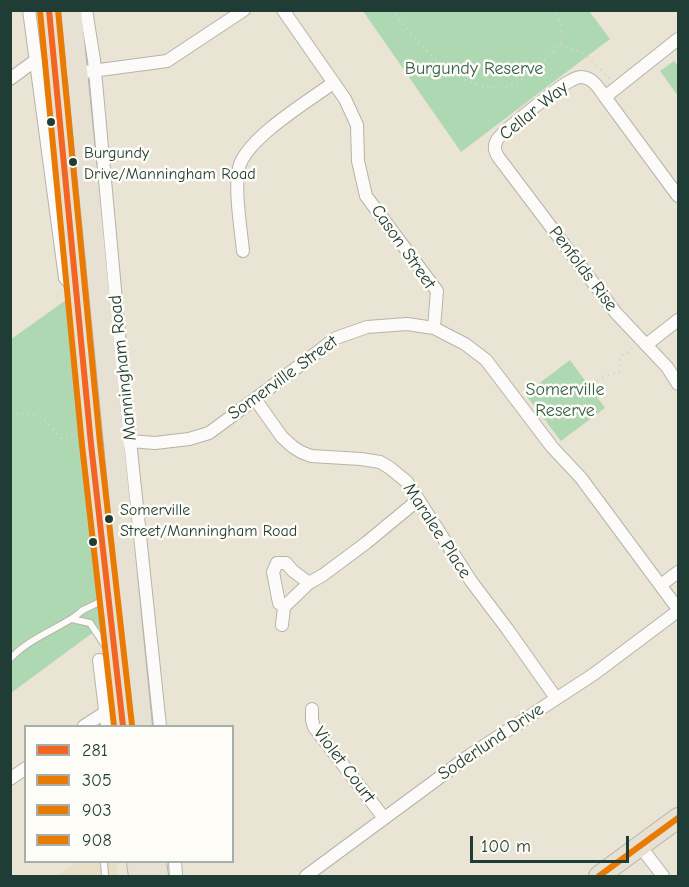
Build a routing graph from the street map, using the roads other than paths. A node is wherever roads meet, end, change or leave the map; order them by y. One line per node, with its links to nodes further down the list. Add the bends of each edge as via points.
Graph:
1 (29, 10): 8 (street, Manningham Road)
2 (71, 10): 10 (main road, Manningham Road)
3 (87, 10): 10 (street, Manningham Road)
4 (244, 10): 10 (street, via 168,61)
5 (283, 10): 12 (street, Cason Street)
6 (50, 18): 8 (street, Manningham Road); 9 (main road, Manningham Road)
7 (678, 39): 13 (street)
8 (34, 41): 9 (street, Manningham Road)
9 (45, 64): 10 (street); 11 (street); 22 (main road, Manningham Road, via 76,290)
10 (86, 72): 23 (main road, Manningham Road)
11 (10, 79)
12 (333, 83): 16 (street, via 268,130 252,145 240,165 237,191); 18 (street, Cason Street, via 357,125 358,161 366,196 436,291)
13 (605, 97): 14 (street, Cellar Way, via 592,81 580,77 573,80 500,136); 15 (street, Cellar Way)
14 (495, 148): 19 (street, Penfolds Rise, via 609,304)
15 (678, 196)
16 (243, 251)
17 (678, 320): 19 (street)
18 (434, 328): 21 (street, Somerville Street, via 407,324 367,327 336,338); 27 (street, Somerville Street, via 486,360)
19 (644, 343): 20 (street, Penfolds Rise)
20 (678, 384)
21 (255, 399): 23 (street, Somerville Street, via 209,433); 24 (street, Maralee Place, via 292,447 311,456 380,462 407,482)
22 (87, 445): 23 (main road); 28 (main road, Manningham Road)
23 (123, 448): 37 (main road, Manningham Road); 41 (street, Manningham Road)
24 (418, 500): 26 (street); 35 (street, Maralee Place)
25 (678, 572): 27 (street)
26 (309, 583): 29 (street); 29 (street, via 286,563 277,563 273,572 279,603)
27 (661, 585): 30 (street, Somerville Street)
28 (107, 592): 31 (lane, via 100,602); 34 (main road, Manningham Road)
29 (284, 607): 32 (street)
30 (678, 610): 35 (street, Soderlund Drive)
31 (72, 619): 33 (lane); 34 (lane, via 90,623)
32 (282, 625)
33 (10, 658)
34 (107, 660): 37 (main road, Manningham Road)
35 (556, 698): 44 (street, Soderlund Drive)
36 (312, 709): 44 (street, Violet Court, via 314,727)
37 (122, 712): 38 (street); 39 (street, Manningham Road); 40 (main road, Manningham Road)
38 (87, 725)
39 (108, 725)
40 (141, 725)
41 (160, 725)
42 (24, 769): 43 (street)
43 (10, 779)
44 (384, 818): 47 (street, Soderlund Drive)
45 (678, 818): 46 (main road)
46 (640, 846): 48 (main road); 49 (street)
47 (306, 876)
48 (599, 876)
49 (663, 876)

